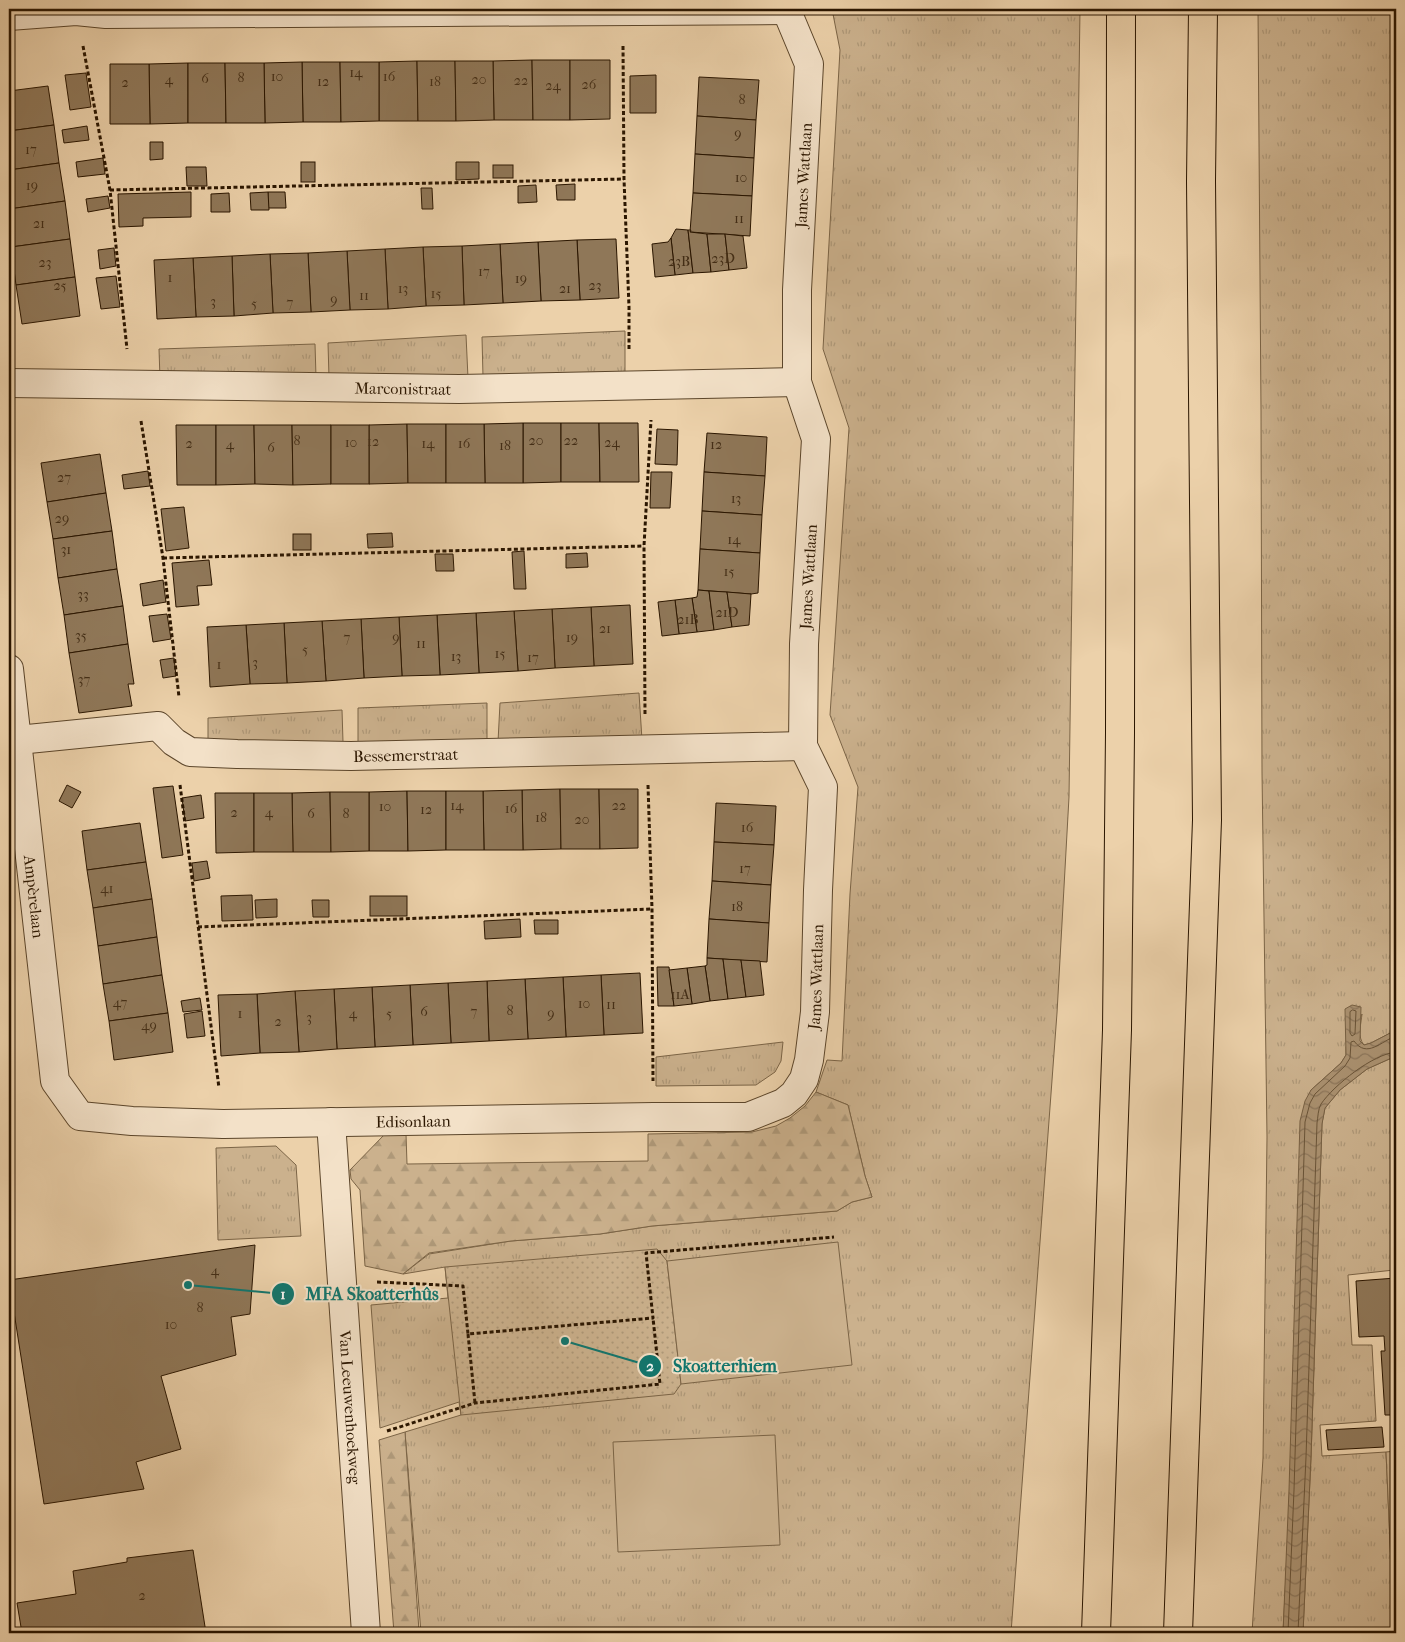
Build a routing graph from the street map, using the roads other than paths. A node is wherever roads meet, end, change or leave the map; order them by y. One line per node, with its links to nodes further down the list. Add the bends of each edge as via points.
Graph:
1 (786, 9): 4 (street, via 116,14 76,11); 5 (street, James Wattlaan, via 810,64 797,290)
2 (1121, 9): 14 (highway, via 1117,1030)
3 (1203, 9): 15 (highway, via 1201,181 1207,820)
4 (9, 16)
5 (797, 382): 6 (street, Marconistraat, via 460,389); 9 (street, James Wattlaan, via 816,439 804,644)
6 (9, 383)
7 (9, 669): 8 (street, Ampèrelaan)
8 (18, 740): 9 (street, Bessemerstraat, via 158,726 190,752 351,756); 10 (street, Ampèrelaan, via 55,1081)
9 (803, 746): 11 (street, James Wattlaan, via 823,787 815,1012 809,1060 804,1079 794,1094 783,1103)
10 (80, 1116): 12 (street, Edisonlaan, via 223,1124)
11 (748, 1117): 12 (street, Edisonlaan)
12 (330, 1122): 13 (street, Van Leeuwenhoekweg)
13 (366, 1633)
14 (1096, 1633)
15 (1178, 1633)

